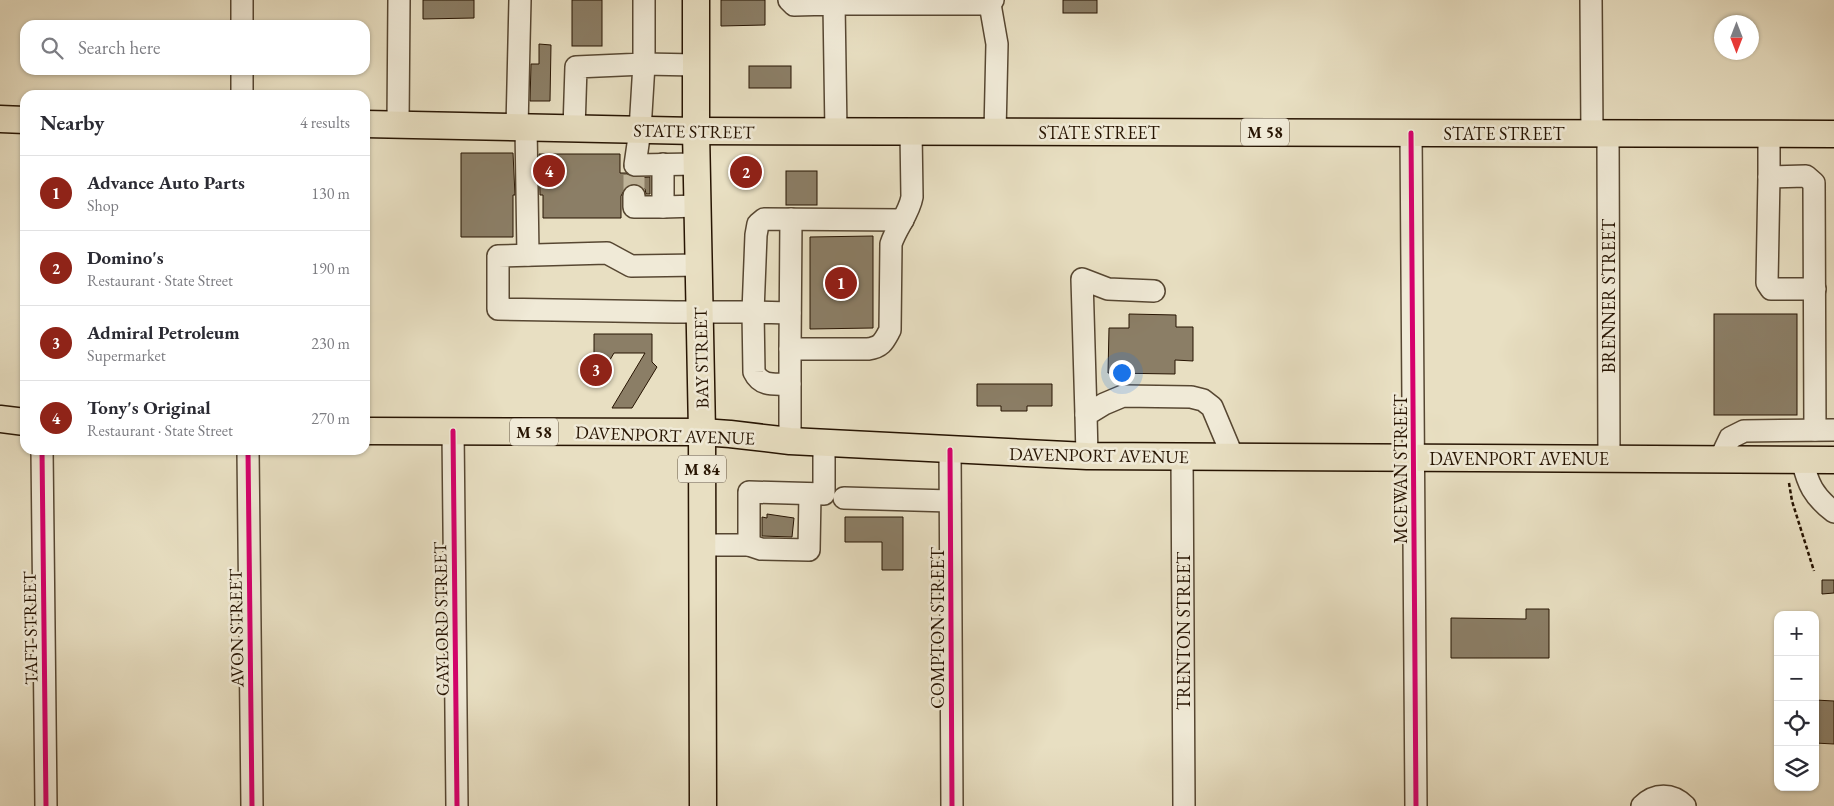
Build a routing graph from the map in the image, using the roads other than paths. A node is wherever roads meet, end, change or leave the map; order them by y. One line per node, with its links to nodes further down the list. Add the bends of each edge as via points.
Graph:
1 (242, 0): 10 (street)
2 (399, 0): 18 (street)
3 (520, 0): 19 (street)
4 (644, 0): 11 (street)
5 (696, 0): 12 (main road, BAY STREET)
6 (789, 0): 8 (street, via 794,5)
7 (1592, 0): 27 (street, BRENNER STREET)
8 (834, 2): 9 (street); 23 (street)
9 (991, 2): 25 (street, via 997,44)
10 (242, 20)
11 (644, 64): 12 (street); 20 (street, via 576,67); 21 (street)
12 (696, 65): 22 (main road, BAY STREET)
13 (242, 75): 14 (street)
14 (242, 90)
15 (0, 119): 16 (main road)
16 (20, 120)
17 (370, 124): 18 (main road, STATE STREET / M 58)
18 (398, 124): 19 (main road, STATE STREET / M 58)
19 (522, 127): 20 (main road, STATE STREET / M 58); 38 (street)
20 (574, 129): 21 (main road, STATE STREET / M 58)
21 (640, 130): 22 (main road, STATE STREET / M 58); 30 (street, via 635,169)
22 (696, 131): 23 (main road, STATE STREET / M 58); 31 (main road, BAY STREET / M 84)
23 (836, 132): 24 (main road, STATE STREET / M 58)
24 (911, 132): 25 (main road, STATE STREET / M 58); 37 (street, via 912,197)
25 (995, 132): 26 (main road, STATE STREET / M 58)
26 (1411, 133): 27 (main road, STATE STREET / M 58); 62 (street, MCEWAN STREET)
27 (1600, 133): 28 (main road, STATE STREET / M 58); 63 (street, BRENNER STREET)
28 (1769, 134): 29 (main road, STATE STREET / M 58); 32 (street)
29 (1834, 134)
30 (663, 164): 31 (street); 35 (street)
31 (697, 164): 34 (main road, BAY STREET / M 84)
32 (1769, 177): 40 (street, via 1806,176 1814,183); 40 (street, via 1767,284 1771,290)
33 (634, 201): 35 (street)
34 (698, 206): 35 (street); 39 (main road, BAY STREET / M 84)
35 (663, 207)
36 (791, 219): 37 (street); 43 (street, via 764,219 758,224); 44 (street)
37 (903, 220): 45 (street, via 891,244 890,330 878,348)
38 (528, 255): 39 (street, via 607,253 631,266); 42 (street, via 498,256 498,309)
39 (700, 266): 42 (main road, BAY STREET / M 84)
40 (1815, 290): 50 (street)
41 (1154, 292): 47 (street, via 1108,290 1082,280)
42 (700, 312): 43 (street); 53 (main road, BAY STREET / M 84)
43 (753, 312): 44 (street); 46 (street, via 754,372 757,378 764,384)
44 (790, 314): 45 (street)
45 (790, 349): 46 (street)
46 (790, 384): 54 (street)
47 (1086, 415): 59 (street); 61 (street, via 1123,396 1204,400 1212,408)
48 (0, 419): 49 (main road)
49 (20, 421)
50 (1825, 430): 64 (street, via 1744,431 1730,438)
51 (370, 431): 52 (main road, DAVENPORT AVENUE / M 58)
52 (453, 431): 53 (main road, DAVENPORT AVENUE / M 58); 75 (street, GAYLORD STREET)
53 (702, 432): 54 (main road, DAVENPORT AVENUE / M 58); 71 (main road, BAY STREET / M 84)
54 (790, 441): 55 (main road, DAVENPORT AVENUE / M 58)
55 (824, 443): 56 (main road, DAVENPORT AVENUE / M 58); 67 (street, via 824,494)
56 (950, 450): 59 (main road, DAVENPORT AVENUE / M 58); 69 (street, COMPTON STREET)
57 (42, 455): 73 (street, TAFT STREET)
58 (248, 455): 74 (street, AVON STREET)
59 (1087, 456): 60 (main road, DAVENPORT AVENUE / M 58)
60 (1182, 456): 61 (main road, DAVENPORT AVENUE / M 58); 78 (street, TRENTON STREET)
61 (1233, 457): 62 (main road, DAVENPORT AVENUE / M 58)
62 (1414, 457): 63 (main road, DAVENPORT AVENUE / M 58); 79 (street, MCEWAN STREET)
63 (1609, 458): 64 (main road, DAVENPORT AVENUE / M 58)
64 (1720, 459): 65 (main road, DAVENPORT AVENUE / M 58)
65 (1802, 460): 66 (main road, DAVENPORT AVENUE / M 58); 70 (street, via 1812,491)
66 (1834, 460)
67 (810, 494): 72 (street, via 748,492); 72 (street, via 809,550 761,550)
68 (844, 498): 69 (street)
69 (950, 501): 77 (street, COMPTON STREET)
70 (1832, 509)
71 (702, 545): 72 (street); 76 (main road, BAY STREET / M 84)
72 (749, 545)
73 (46, 806)
74 (252, 806)
75 (457, 806)
76 (703, 806)
77 (952, 806)
78 (1184, 806)
79 (1416, 806)
80 (1642, 806): 81 (street, via 1650,799 1668,796)
81 (1685, 806)

